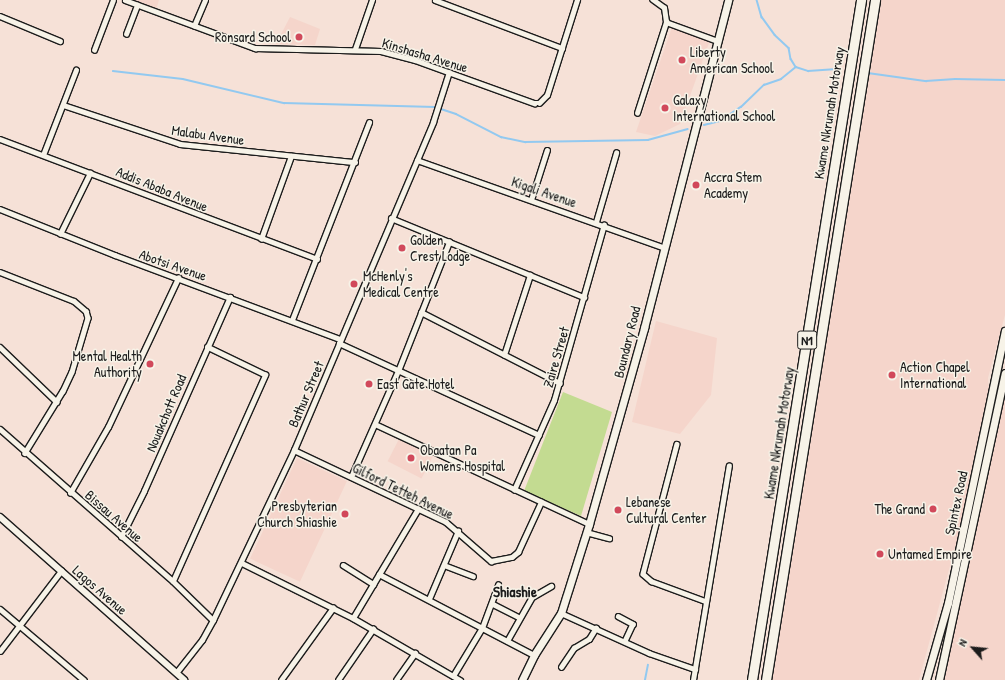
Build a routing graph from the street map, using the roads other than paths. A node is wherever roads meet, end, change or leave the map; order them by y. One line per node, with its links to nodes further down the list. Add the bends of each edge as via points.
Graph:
1 (113, 0): 20 (street)
2 (126, 0): 11 (street, Kinshasha Avenue)
3 (205, 0): 14 (street)
4 (372, 0): 19 (street)
5 (577, 0): 18 (street, Kinshasha Avenue)
6 (653, 0): 13 (street, via 664,8)
7 (728, 0): 16 (main road, Boundary Road)
8 (861, 0): 119 (highway, Kwame Nkrumah Motorway / N1)
9 (875, 0): 120 (highway, Kwame Nkrumah Motorway / N1)
10 (438, 1): 18 (street)
11 (137, 5): 14 (street, Kinshasha Avenue); 15 (street)
12 (0, 16): 17 (street)
13 (666, 22): 16 (street); 24 (street)
14 (194, 26): 19 (street, Kinshasha Avenue, via 255,48)
15 (126, 34)
16 (718, 40): 42 (main road, Boundary Road)
17 (60, 41)
18 (562, 48): 22 (street, Kinshasha Avenue, via 547,94 539,103)
19 (355, 49): 22 (street, Kinshasha Avenue, via 390,53)
20 (94, 50)
21 (76, 70): 23 (street)
22 (448, 72): 31 (street, Bathur Street, via 439,106)
23 (63, 105): 29 (street); 30 (street, Malabu Avenue, via 171,142)
24 (636, 114)
25 (369, 122): 32 (street)
26 (0, 139): 29 (street, Addis Ababa Avenue)
27 (547, 150): 34 (street)
28 (616, 153): 37 (street)
29 (43, 155): 33 (street, Addis Ababa Avenue)
30 (291, 156): 32 (street, Malabu Avenue); 40 (street)
31 (416, 160): 34 (street, Kigali Avenue); 36 (street, Bathur Street)
32 (355, 162): 43 (street)
33 (90, 173): 39 (street); 40 (street, Addis Ababa Avenue)
34 (531, 200): 37 (street, Kigali Avenue)
35 (0, 209): 39 (street, Abotsi Avenue)
36 (392, 218): 41 (street); 52 (street, Bathur Street)
37 (596, 222): 38 (street, Kigali Avenue)
38 (604, 225): 42 (street, Kigali Avenue); 48 (street, Zaire Street)
39 (60, 234): 46 (street, Abotsi Avenue)
40 (261, 239): 43 (street, Addis Ababa Avenue)
41 (449, 242): 45 (street); 49 (street)
42 (663, 247): 73 (main road, Boundary Road, via 624,406)
43 (317, 259): 50 (street)
44 (0, 272): 59 (street, via 74,301 86,310 87,329 72,372)
45 (530, 275): 48 (street); 55 (street)
46 (178, 278): 47 (street, Abotsi Avenue); 69 (street, via 108,427)
47 (230, 297): 50 (street, Abotsi Avenue); 54 (street, Nouakchott Road)
48 (584, 297): 58 (street, Zaire Street)
49 (421, 312): 55 (street); 56 (street)
50 (292, 320): 52 (street, Abotsi Avenue)
51 (1005, 331): 121 (main road, Spintex Road, via 948,603)
52 (340, 341): 56 (street, Abotsi Avenue); 64 (street, Bathur Street)
53 (0, 347): 59 (street)
54 (207, 347): 76 (street, Nouakchott Road); 84 (street, via 265,375)
55 (504, 355): 58 (street)
56 (398, 371): 60 (street); 62 (street, Abotsi Avenue)
57 (1005, 373): 122 (main road, Spintex Road)
58 (560, 383): 62 (street, Zaire Street)
59 (57, 402): 65 (street)
60 (375, 424): 67 (street); 68 (street)
61 (0, 429): 65 (street, Bissau Avenue)
62 (539, 435): 68 (street, Zaire Street)
63 (677, 444): 89 (street, via 643,574 651,582)
64 (294, 450): 67 (street, Gilford Tetteh Avenue); 78 (street, Bathur Street)
65 (25, 453): 69 (street, Bissau Avenue)
66 (729, 466): 89 (street)
67 (351, 477): 71 (street, Gilford Tetteh Avenue)
68 (514, 490): 70 (street)
69 (70, 493): 76 (street, Bissau Avenue)
70 (541, 502): 73 (street); 74 (street, Gilford Tetteh Avenue, via 518,552 512,557 492,561)
71 (418, 509): 74 (street, Gilford Tetteh Avenue, via 446,522); 82 (street)
72 (0, 517): 81 (street, Lagos Avenue)
73 (589, 524): 75 (main road, Boundary Road)
74 (458, 531): 80 (street)
75 (586, 532): 77 (street); 93 (main road, Boundary Road)
76 (121, 537): 84 (street, Bissau Avenue)
77 (609, 538)
78 (242, 563): 91 (street); 97 (street, Bathur Street)
79 (343, 565): 85 (street)
80 (444, 565): 83 (street); 88 (street)
81 (60, 571): 98 (street); 109 (street, Lagos Avenue)
82 (379, 574): 85 (street); 88 (street)
83 (473, 576)
84 (173, 581): 97 (street, Bissau Avenue)
85 (373, 584): 96 (street)
86 (498, 585): 90 (street)
87 (551, 586): 95 (street, via 532,597)
88 (429, 599): 99 (street)
89 (705, 601): 108 (street)
90 (493, 604): 95 (street); 99 (street)
91 (333, 608): 96 (street); 113 (street)
92 (0, 609): 98 (street)
93 (562, 613): 100 (street); 106 (main road, Boundary Road)
94 (618, 616): 103 (street, via 634,624)
95 (519, 617): 102 (street)
96 (353, 618): 101 (street)
97 (213, 620): 109 (street, Bathur Street, via 184,665)
98 (21, 626): 104 (street); 111 (street)
99 (482, 628): 102 (street); 110 (street)
100 (596, 628): 103 (street); 107 (street, via 589,639 574,648)
101 (373, 629): 105 (street); 114 (street)
102 (507, 641): 106 (street)
103 (625, 641): 108 (street, via 649,653)
104 (0, 651)
105 (414, 653): 110 (street); 115 (street)
106 (534, 655): 117 (main road, Boundary Road)
107 (561, 667)
108 (695, 669): 118 (street)
109 (176, 672): 112 (street, Lagos Avenue)
110 (454, 676): 116 (street)
111 (84, 680)
112 (184, 680)
113 (281, 680)
114 (338, 680)
115 (396, 680)
116 (460, 680)
117 (522, 680)
118 (693, 680)
119 (752, 680)
120 (766, 680)
121 (926, 680)
122 (939, 680)

